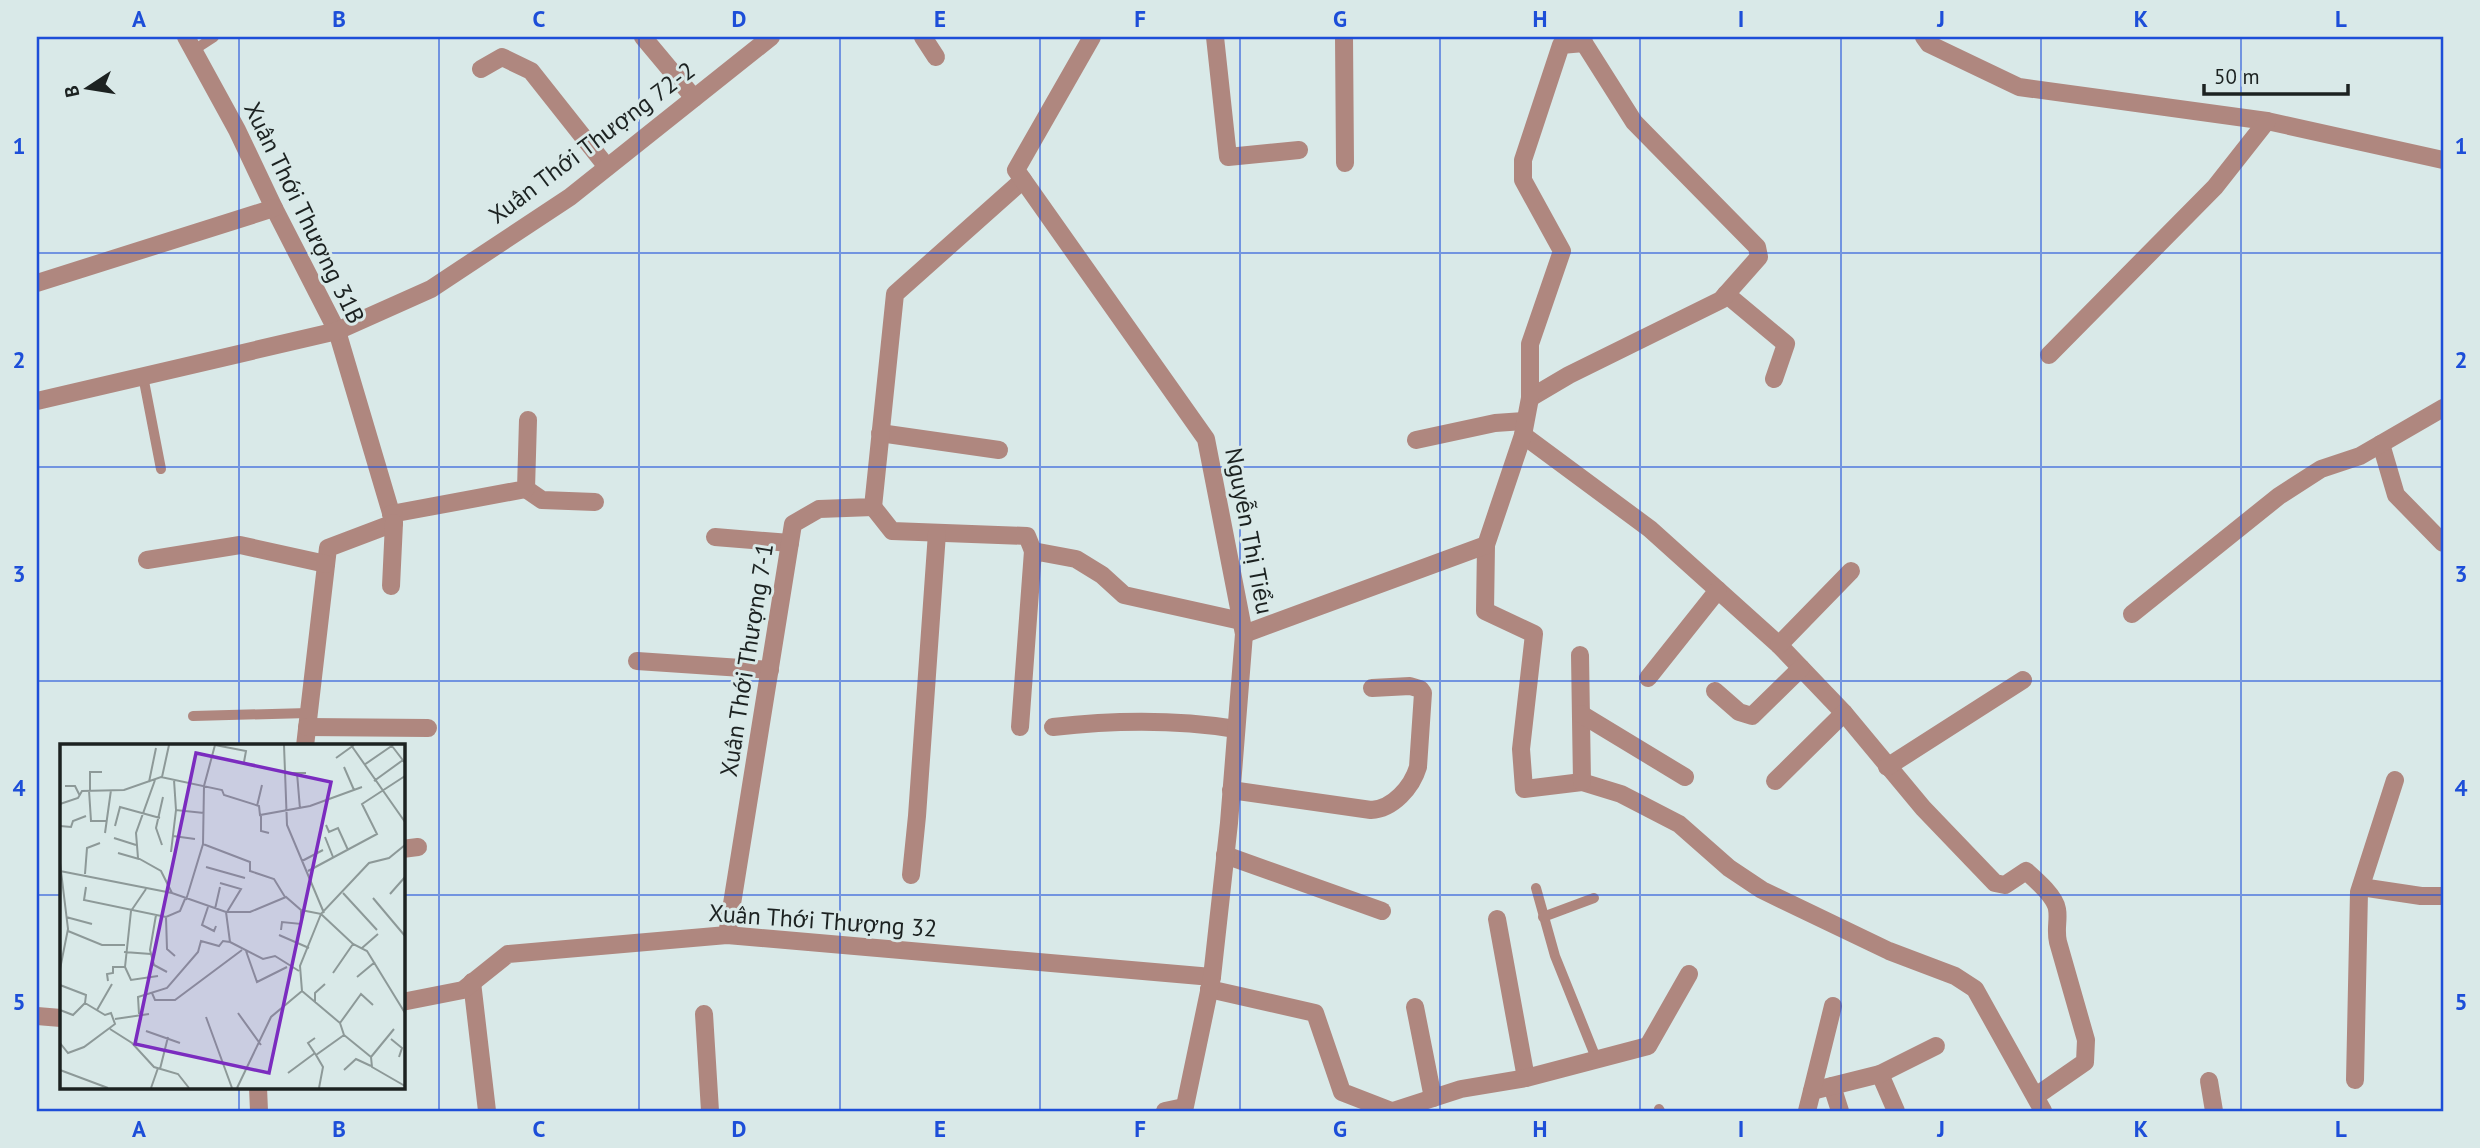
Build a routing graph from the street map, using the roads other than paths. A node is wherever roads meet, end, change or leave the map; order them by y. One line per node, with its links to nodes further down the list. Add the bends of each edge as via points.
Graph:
1 (214, 37): 10 (lane)
2 (643, 37): 13 (street)
3 (769, 37): 13 (street, Xuân Thới Thượng 72-2)
4 (923, 37): 11 (street)
5 (1092, 37): 19 (street, via 1016,170)
6 (1215, 37): 15 (street, via 1228,157)
7 (1344, 37): 17 (street)
8 (1924, 37): 14 (street, via 1929,44 2019,87)
9 (1585, 40): 22 (street, via 1634,122 1759,251 1758,260); 27 (street, via 1561,45 1523,160 1523,180 1562,251 1530,344)
10 (190, 43): 20 (street, Xuân Thới Thượng 31B)
11 (936, 57)
12 (481, 69): 18 (street, via 502,57 531,71)
13 (694, 98): 18 (street, Xuân Thới Thượng 72-2)
14 (2267, 121): 16 (street); 24 (street, via 2215,187)
15 (1299, 150)
16 (2443, 160)
17 (1345, 163)
18 (607, 167): 23 (street, Xuân Thới Thượng 72-2, via 570,197 431,289)
19 (1023, 180): 32 (street, via 895,294); 54 (street, Nguyễn Thị Tiểu, via 1206,439)
20 (274, 208): 21 (street); 23 (street, Xuân Thới Thượng 31B)
21 (37, 282)
22 (1726, 294): 26 (street, via 1786,344); 27 (street)
23 (337, 331): 25 (street, Xuân Thới Thượng 72-2); 40 (street, Xuân Thới Thượng 31B)
24 (2049, 355)
25 (143, 376): 28 (street, Xuân Thới Thượng 72-2); 36 (lane)
26 (1774, 379)
27 (1531, 398): 31 (street)
28 (37, 401)
29 (2443, 408): 34 (street)
30 (528, 420): 37 (street)
31 (1523, 428): 33 (street, via 1495,422); 46 (street); 52 (street)
32 (880, 433): 35 (street); 39 (street)
33 (1416, 440)
34 (2381, 444): 41 (street, via 2396,495); 53 (street, via 2321,469 2279,496)
35 (999, 450)
36 (161, 469)
37 (526, 489): 38 (street, via 542,500); 40 (street)
38 (595, 502)
39 (873, 507): 42 (street, via 892,531); 44 (street, Xuân Thới Thượng 7-1, via 819,509 793,523)
40 (393, 518): 49 (street, via 328,548); 51 (street, Xuân Thới Thượng 31B)
41 (2437, 526): 45 (street)
42 (937, 533): 47 (street, via 1027,536); 80 (street)
43 (715, 537): 44 (street)
44 (790, 543): 59 (street, Xuân Thới Thượng 7-1)
45 (2443, 543)
46 (1486, 545): 54 (street); 77 (street, via 1485,611 1534,634 1521,749 1524,789)
47 (1033, 551): 54 (street, via 1076,559 1124,596); 68 (street)
48 (147, 560): 49 (street, via 240,545)
49 (326, 564): 67 (street)
50 (1851, 571): 55 (street)
51 (391, 586)
52 (1718, 590): 55 (street); 60 (street)
53 (2132, 614)
54 (1242, 627): 71 (street, Nguyễn Thị Tiểu)
55 (1779, 645): 58 (street)
56 (1580, 655): 65 (street)
57 (637, 661): 59 (street)
58 (1801, 668): 63 (street, via 1752,716 1739,712); 64 (street)
59 (770, 670): 88 (street, Xuân Thới Thượng 7-1)
60 (1648, 678)
61 (2023, 680): 73 (street)
62 (1372, 688): 78 (street, via 1410,685 1423,693 1415,778 1388,806 1371,810)
63 (1715, 691)
64 (1844, 713): 73 (street); 76 (street)
65 (1581, 714): 74 (street); 77 (street)
66 (193, 716): 67 (lane)
67 (308, 720): 70 (street); 72 (street)
68 (1020, 727)
69 (1053, 727): 71 (street, via 1158,720)
70 (429, 729)
71 (1236, 729): 78 (street, Nguyễn Thị Tiểu)
72 (305, 744)
73 (1887, 767): 108 (street, via 1995,883 2005,885 2025,871 2056,905 2055,928 2086,1040 2085,1062)
74 (1685, 777)
75 (2395, 780): 81 (street)
76 (1775, 781)
77 (1582, 782): 108 (street, via 1621,794 1679,824 1762,890 1854,936 1967,983 1975,989)
78 (1231, 790): 79 (street, Nguyễn Thị Tiểu)
79 (1225, 855): 85 (street); 91 (street, Nguyễn Thị Tiểu)
80 (911, 875)
81 (2361, 887): 83 (street); 102 (street)
82 (1536, 888): 86 (lane)
83 (2443, 896)
84 (1594, 898): 86 (lane)
85 (1382, 911)
86 (1544, 917): 99 (lane, via 1555,957)
87 (1497, 919): 101 (street)
88 (727, 935): 90 (street, Xuân Thới Thượng 32, via 508,954); 91 (street, Xuân Thới Thượng 32)
89 (1689, 974): 99 (street, via 1648,1046)
90 (472, 982): 92 (street, Xuân Thới Thượng 32, via 463,990); 111 (street)
91 (1211, 983): 109 (street, Nguyễn Thị Tiểu); 114 (street, Xuân Thới Thượng 32, via 1315,1013 1342,1092)
92 (404, 1002)
93 (1833, 1006): 106 (street)
94 (1415, 1007): 107 (street)
95 (704, 1014): 112 (street)
96 (37, 1016): 97 (street)
97 (60, 1018)
98 (1936, 1046): 100 (street)
99 (1596, 1058): 101 (street)
100 (1880, 1074): 104 (street); 117 (street)
101 (1526, 1078): 107 (street, via 1461,1088)
102 (2355, 1080)
103 (2209, 1081): 118 (street)
104 (1832, 1086): 106 (street); 116 (street)
105 (258, 1088): 110 (street)
106 (1812, 1091): 115 (street)
107 (1433, 1098): 114 (street)
108 (2039, 1104)
109 (1184, 1109): 113 (street)
110 (259, 1111)
111 (487, 1111)
112 (710, 1111)
113 (1165, 1111)
114 (1392, 1111)
115 (1807, 1111)
116 (1840, 1111)
117 (1896, 1111)
118 (2214, 1111)

